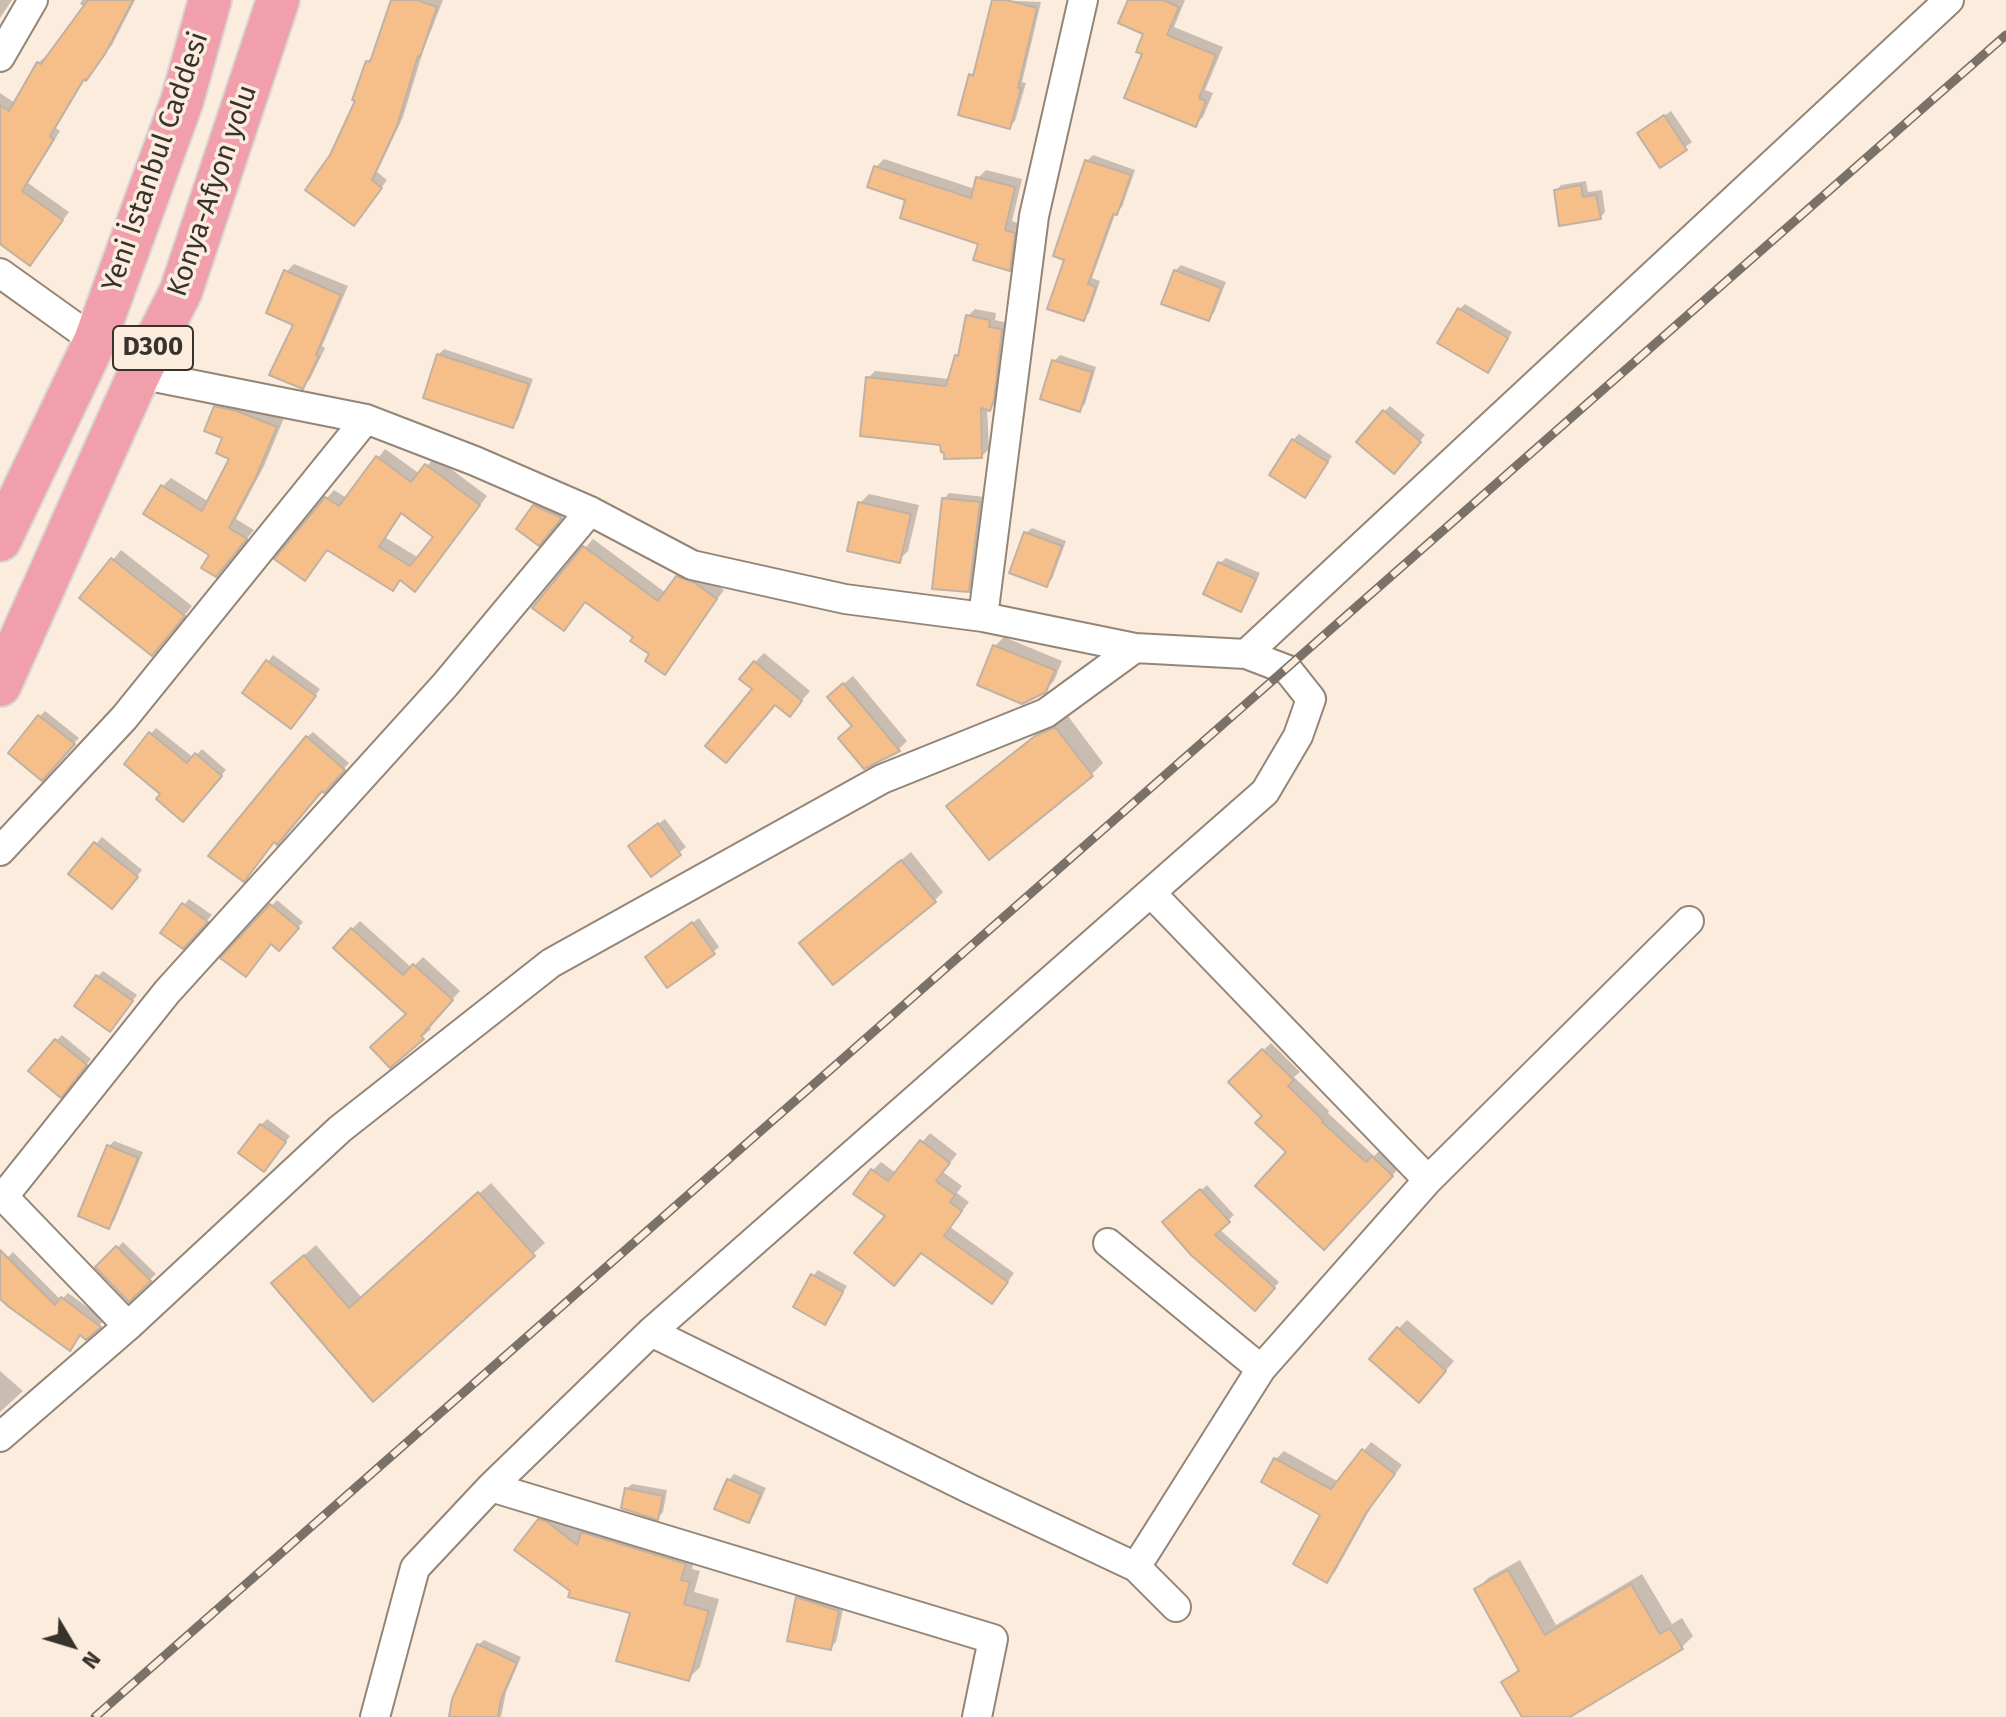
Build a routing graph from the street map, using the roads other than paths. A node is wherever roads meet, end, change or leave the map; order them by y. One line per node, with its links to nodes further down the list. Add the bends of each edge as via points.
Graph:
1 (33, 0): 6 (street)
2 (210, 0): 8 (highway, Yeni İstanbul Caddesi / D300, via 182,101)
3 (278, 0): 9 (highway, Konya-Afyon yolu / D300, via 181,291)
4 (1083, 0): 13 (street, via 1034,216)
5 (1949, 0): 15 (street)
6 (0, 57)
7 (0, 273): 8 (street)
8 (95, 341): 12 (highway, Yeni İstanbul Caddesi / D300)
9 (139, 374): 10 (street); 16 (highway, Konya-Afyon yolu / D300)
10 (366, 419): 11 (street); 17 (street, via 124,718)
11 (590, 511): 13 (street, via 692,565 845,599); 21 (street, via 445,685 167,992)
12 (0, 540)
13 (983, 617): 14 (street)
14 (1135, 648): 15 (street); 23 (street, via 1046,713 882,779 551,963 340,1129)
15 (1246, 654): 18 (street, via 1288,670 1311,699 1298,736 1265,792)
16 (0, 685)
17 (0, 851)
18 (1152, 894): 20 (street); 24 (street)
19 (1689, 921): 20 (street)
20 (1428, 1180): 25 (street)
21 (2, 1194): 23 (street)
22 (1108, 1243): 25 (street)
23 (128, 1326): 26 (street)
24 (651, 1332): 27 (street); 28 (street)
25 (1261, 1369): 28 (street)
26 (0, 1437)
27 (491, 1487): 30 (street, via 415,1568); 31 (street, via 993,1639)
28 (1136, 1567): 29 (street)
29 (1176, 1607)
30 (375, 1717)
31 (977, 1717)

